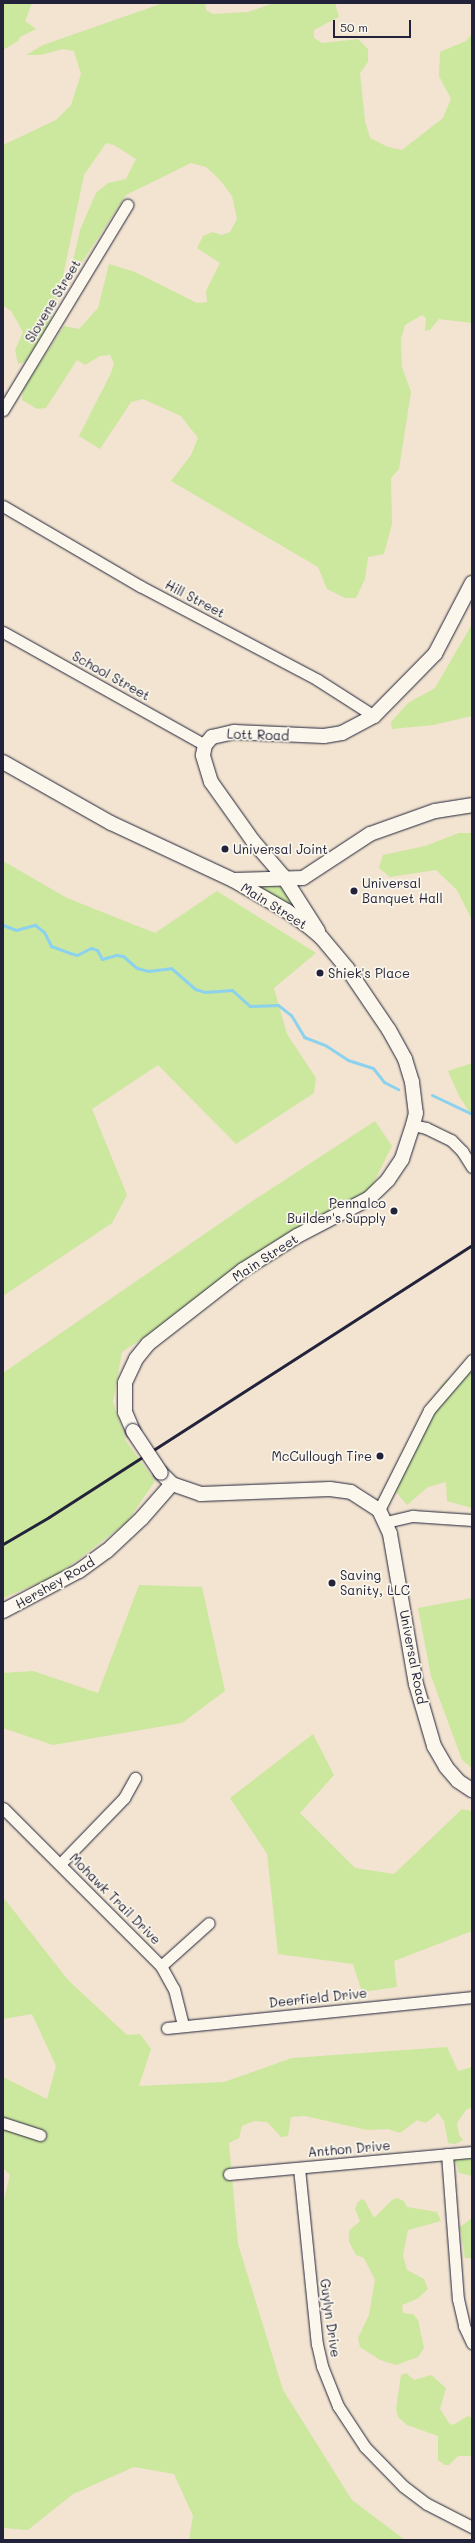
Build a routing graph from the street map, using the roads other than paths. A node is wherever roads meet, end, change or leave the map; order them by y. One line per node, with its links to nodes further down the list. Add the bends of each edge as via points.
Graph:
1 (127, 205): 2 (street, Slovene Street)
2 (3, 410)
3 (3, 506): 6 (street, Hill Street, via 140,586 318,680)
4 (472, 583): 6 (street, Lott Road, via 435,654)
5 (3, 632): 7 (street, School Street)
6 (374, 716): 7 (street, Lott Road, via 342,732 324,736 234,732 212,737)
7 (205, 745): 11 (street, via 203,755 211,782 253,841)
8 (3, 762): 10 (street, Main Street, via 111,823)
9 (472, 805): 11 (street, via 435,810 370,834 303,878)
10 (233, 880): 11 (street); 12 (street, Main Street, via 287,911)
11 (286, 880): 12 (street)
12 (321, 937): 13 (street, Main Street, via 362,990 405,1059 415,1105)
13 (413, 1125): 14 (street, via 451,1140 462,1150); 16 (street, Main Street, bridge, via 402,1159 388,1180 368,1199 297,1236 243,1270 148,1344 136,1360 125,1383 125,1412 133,1431 160,1473)
14 (472, 1167)
15 (472, 1360): 17 (street, via 429,1410)
16 (172, 1484): 17 (street, via 201,1494 308,1488 340,1490 351,1492); 19 (street, Hershey Road, via 142,1518 107,1551 73,1575)
17 (382, 1516): 18 (street); 21 (street, Universal Road, via 394,1550 416,1684 434,1746 458,1781)
18 (472, 1520)
19 (3, 1611)
20 (135, 1778): 23 (street, via 124,1798)
21 (472, 1790)
22 (3, 1808): 23 (street, Mohawk Trail Drive)
23 (61, 1863): 25 (street, Mohawk Trail Drive)
24 (209, 1923): 25 (street)
25 (162, 1966): 27 (street, Mohawk Trail Drive, via 174,1989)
26 (472, 1997): 27 (street, Deerfield Drive)
27 (183, 2025): 28 (street, Deerfield Drive)
28 (167, 2028)
29 (3, 2124): 30 (street)
30 (40, 2135)
31 (472, 2152): 32 (street, Anthon Drive)
32 (447, 2154): 33 (street, Anthon Drive); 35 (street, via 458,2299 464,2326)
33 (299, 2168): 34 (street, Anthon Drive); 36 (street, Guylyn Drive, via 314,2326 322,2366 332,2394 350,2427 382,2467 427,2504)
34 (229, 2174)
35 (472, 2343)
36 (472, 2527)

